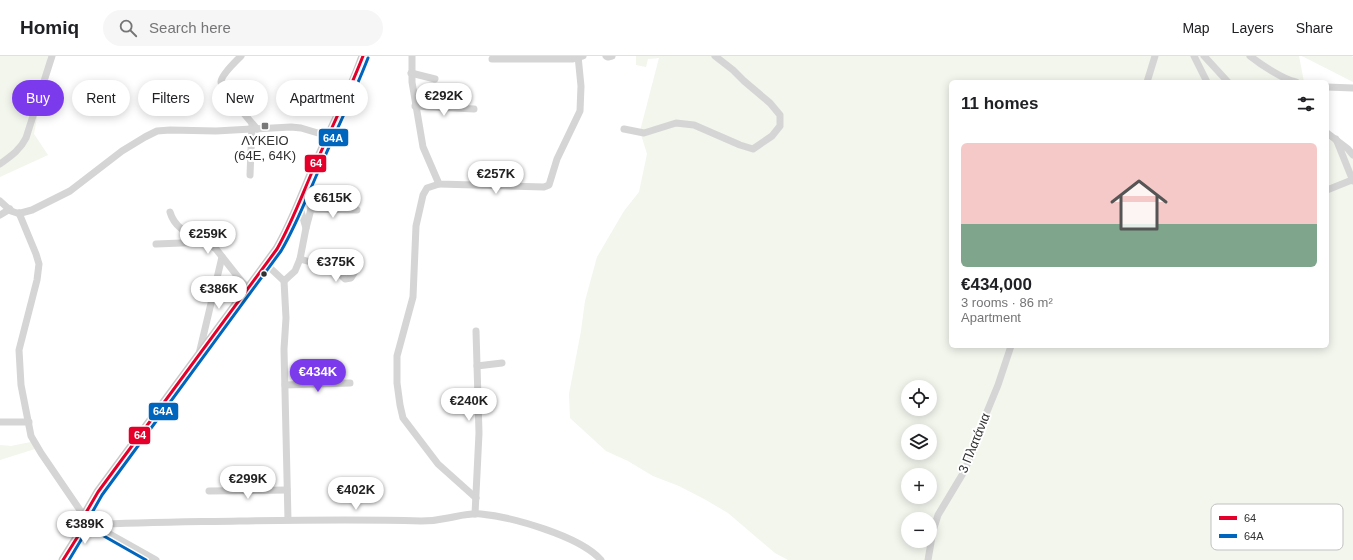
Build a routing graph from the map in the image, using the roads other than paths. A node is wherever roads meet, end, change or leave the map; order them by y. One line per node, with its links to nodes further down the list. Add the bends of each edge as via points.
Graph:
1 (52, 56): 30 (street, via 26,138 15,153)
2 (241, 56): 24 (street, via 221,83)
3 (363, 56): 27 (main road)
4 (412, 56): 14 (street)
5 (606, 56): 6 (street)
6 (612, 56)
7 (714, 56): 25 (street, via 770,103 780,115 780,126 772,136 753,149 740,146 694,125 676,123 644,133)
8 (1155, 56): 16 (street)
9 (1194, 56): 17 (street)
10 (1204, 56): 18 (street)
11 (1250, 56): 19 (street)
12 (580, 57): 13 (street); 34 (street, via 580,111 547,186)
13 (492, 59)
14 (411, 73): 15 (street); 22 (street)
15 (435, 79)
16 (1148, 80)
17 (1206, 80)
18 (1226, 80)
19 (1290, 80)
20 (1329, 87): 21 (street)
21 (1353, 88)
22 (415, 106): 23 (street); 34 (street, via 423,148)
23 (474, 109)
24 (254, 127): 27 (street, via 296,127); 32 (street); 42 (street, via 158,131 122,151 70,191 36,208)
25 (624, 129)
26 (1329, 134): 28 (street)
27 (328, 136): 31 (main road)
28 (1336, 139): 29 (street); 33 (street)
29 (1353, 155)
30 (0, 164)
31 (311, 174): 37 (main road); 39 (street)
32 (250, 175)
33 (1353, 181): 35 (street)
34 (439, 184): 64 (street, via 427,188 423,195 416,226 413,297 397,356 399,397 403,418 432,458)
35 (1329, 189)
36 (0, 201): 38 (street)
37 (299, 204): 44 (street); 49 (main road, via 284,237)
38 (10, 209): 42 (street); 43 (street)
39 (310, 209): 40 (street); 44 (street)
40 (357, 210)
41 (170, 212): 45 (street, via 179,228)
42 (19, 213): 61 (street, via 39,264 19,350 21,385)
43 (0, 215)
44 (306, 228): 48 (street)
45 (207, 242): 46 (street); 47 (street)
46 (156, 244)
47 (222, 257): 52 (street); 55 (street)
48 (300, 259): 50 (street, via 314,264 329,264 345,279 351,278); 51 (street, via 295,271)
49 (267, 264): 51 (street); 52 (main road)
50 (358, 264)
51 (284, 281): 59 (street)
52 (249, 289): 55 (main road)
53 (476, 331): 57 (street)
54 (1010, 348): 72 (street, 3 Πλατάνια, via 972,454 938,515)
55 (198, 358): 66 (main road, via 90,503)
56 (502, 363): 57 (street)
57 (477, 366): 64 (street)
58 (350, 383): 59 (street)
59 (285, 385): 62 (street)
60 (0, 422): 61 (street)
61 (29, 422): 66 (street, via 31,436)
62 (287, 490): 63 (street); 67 (street)
63 (209, 491)
64 (476, 498): 65 (street)
65 (475, 514): 67 (street, via 432,520); 71 (street, via 552,532 583,546)
66 (83, 518): 68 (street); 69 (main road, via 80,533)
67 (288, 520): 68 (street)
68 (93, 526): 70 (street)
69 (63, 560)
70 (156, 560)
71 (601, 560)
72 (928, 560)

